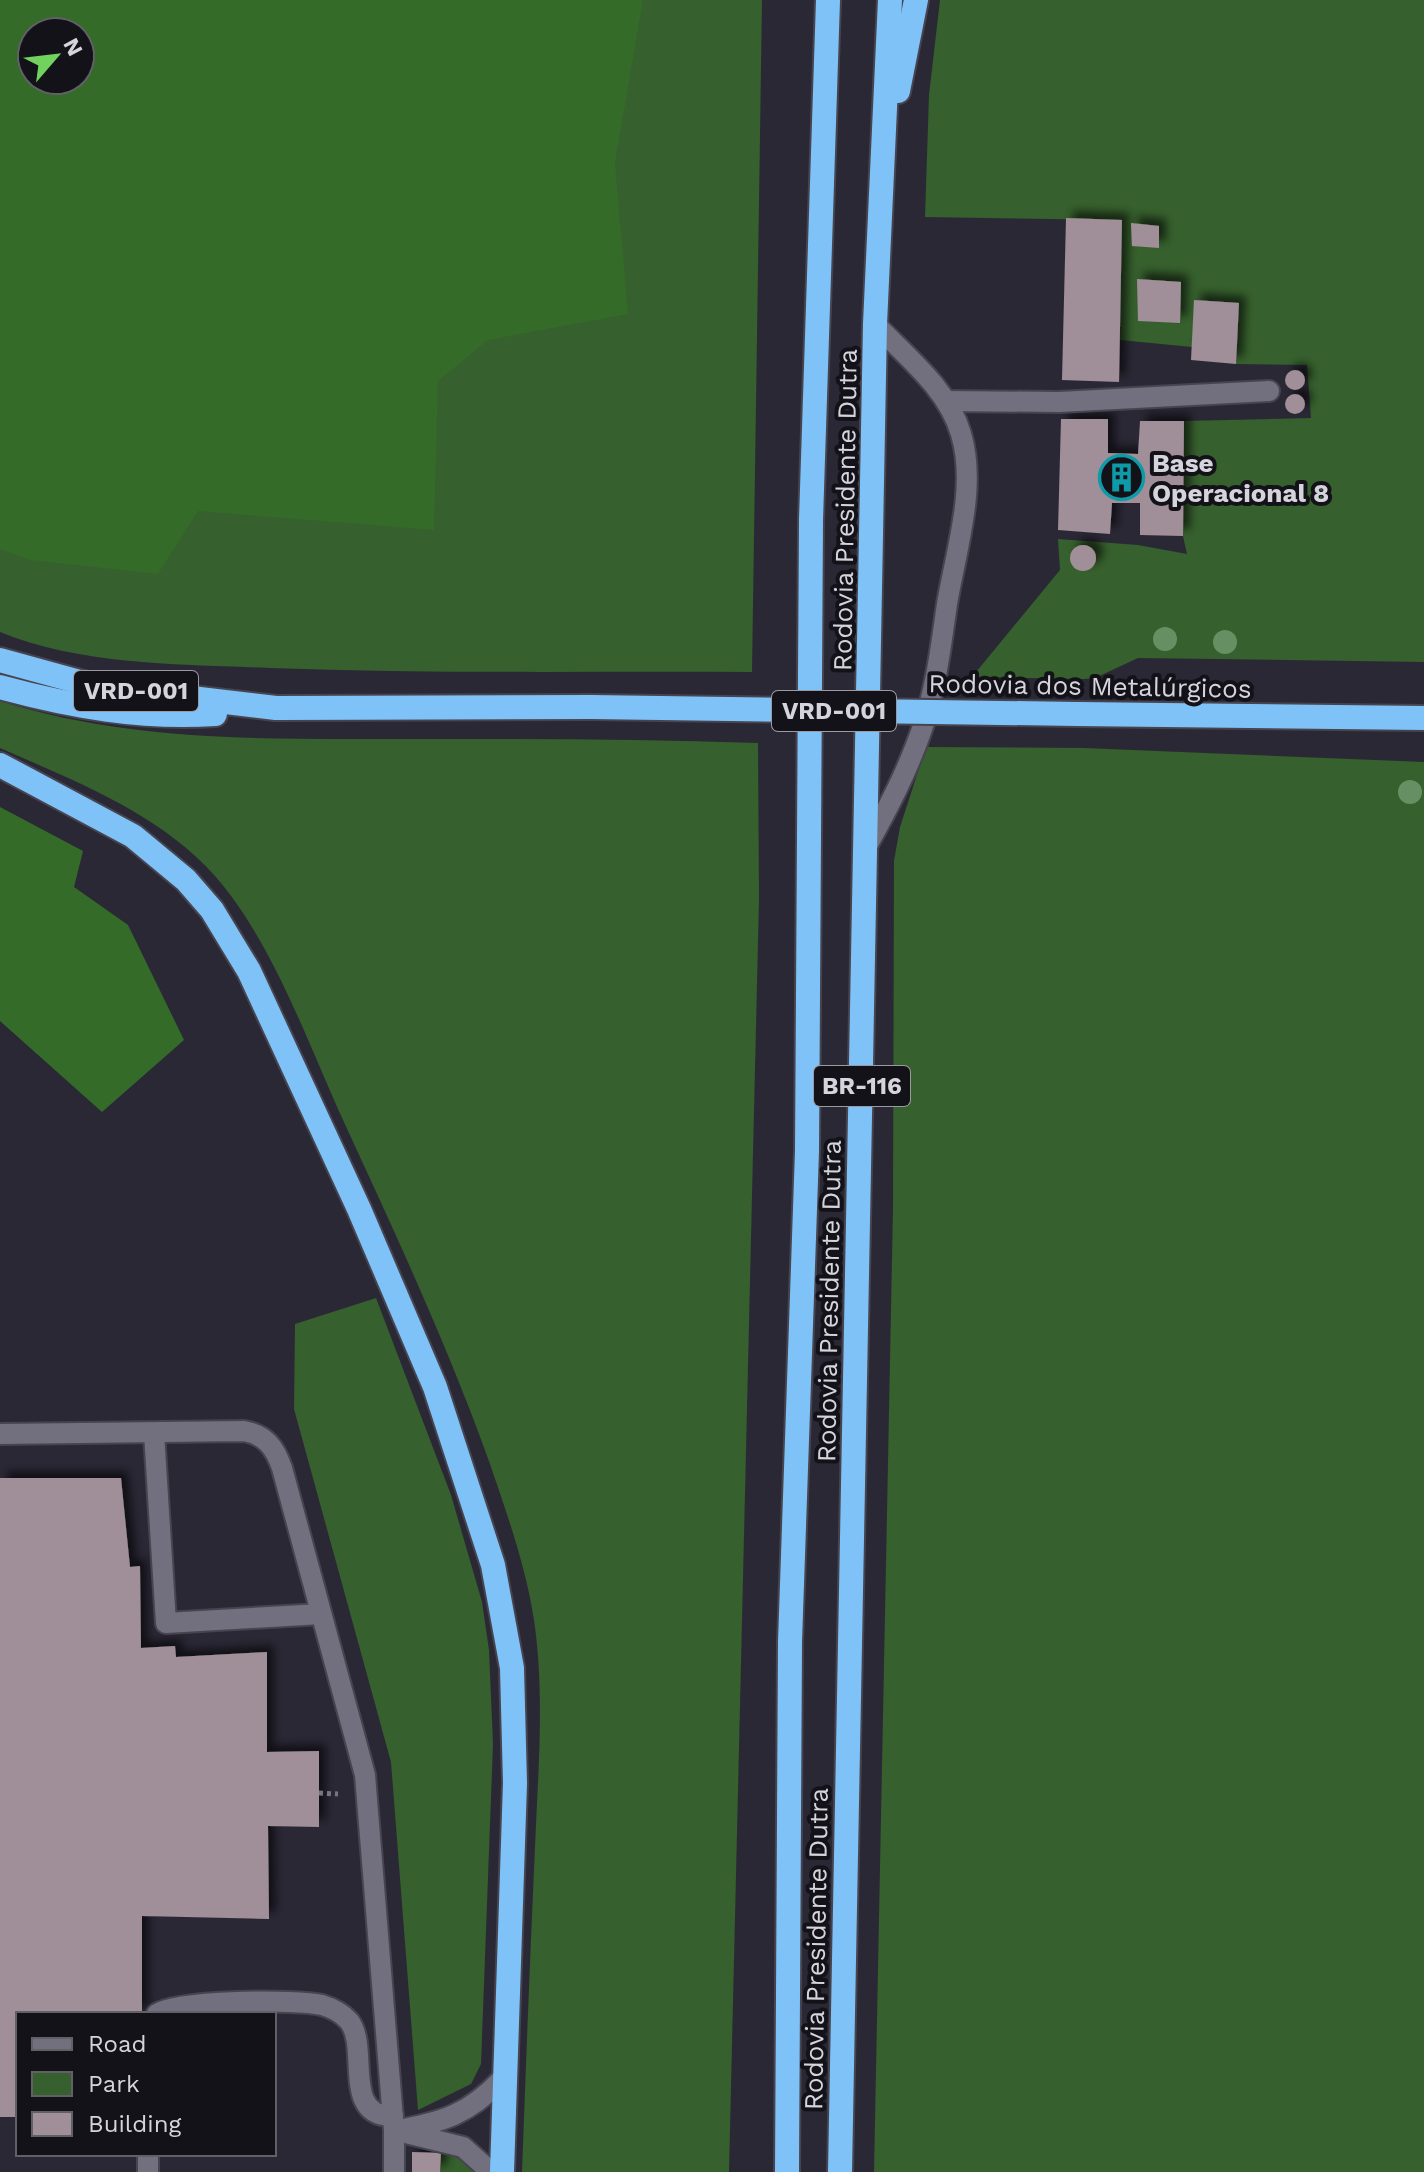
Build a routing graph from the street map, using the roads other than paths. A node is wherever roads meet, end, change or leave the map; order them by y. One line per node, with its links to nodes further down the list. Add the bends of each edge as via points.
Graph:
1 (828, 0): 24 (highway, Rodovia Presidente Dutra / BR-116, via 811,520 807,1151 790,1642)
2 (890, 0): 4 (highway, Rodovia Presidente Dutra / BR-116)
3 (916, 0): 4 (highway)
4 (883, 168): 5 (highway, Rodovia Presidente Dutra / BR-116)
5 (875, 324): 7 (lane); 13 (highway, Rodovia Presidente Dutra / BR-116)
6 (1269, 391): 7 (lane, via 1059,402)
7 (946, 401): 13 (lane, via 965,451 966,489 937,667 923,727)
8 (0, 660): 10 (highway, Rodovia dos Metalúrgicos / VRD-001, via 98,687)
9 (0, 687): 10 (highway, Rodovia dos Metalúrgicos / VRD-001, via 144,714)
10 (276, 708): 11 (highway, Rodovia dos Metalúrgicos / VRD-001, bridge)
11 (1424, 718)
12 (0, 765): 18 (highway, via 133,836 186,880 212,910 249,971 435,1387 493,1565 512,1668 515,1783)
13 (867, 846): 20 (highway, Rodovia Presidente Dutra / BR-116)
14 (154, 1433): 15 (lane); 16 (lane, via 244,1431 272,1445); 16 (lane, via 166,1623)
15 (0, 1434)
16 (321, 1614): 19 (lane, via 367,1785)
17 (159, 2012): 19 (lane, via 188,2004 306,2003 332,2009 356,2033 363,2098)
18 (503, 2078): 19 (lane, via 468,2110 440,2121); 23 (highway)
19 (394, 2124): 21 (lane); 22 (lane, via 463,2147)
20 (841, 2165)
21 (394, 2172)
22 (491, 2172)
23 (502, 2172)
24 (787, 2172)

